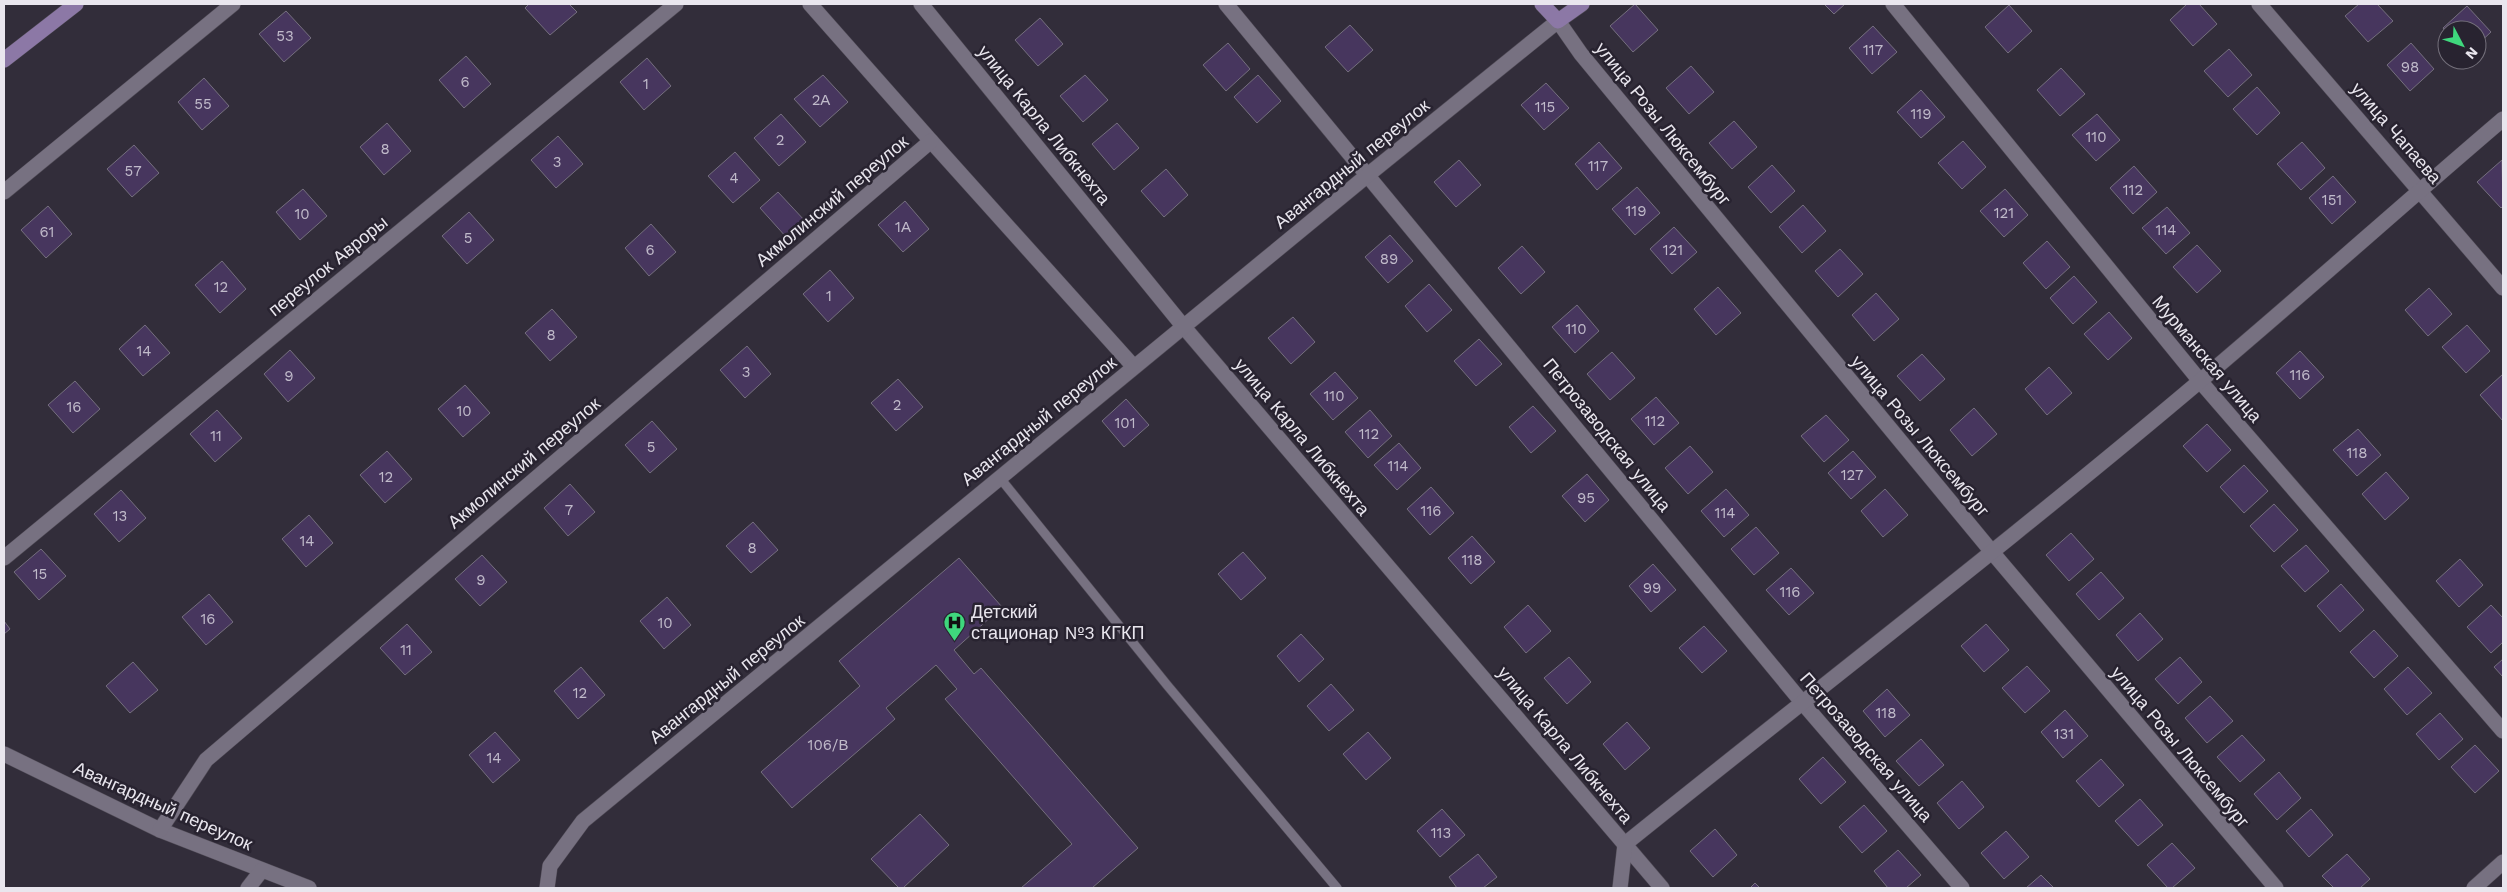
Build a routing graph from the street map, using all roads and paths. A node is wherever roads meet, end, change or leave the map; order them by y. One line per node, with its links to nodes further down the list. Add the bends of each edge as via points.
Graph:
1 (76, 4): 12 (main road)
2 (233, 4): 17 (street)
3 (676, 4): 24 (street, переулок Авроры)
4 (810, 4): 14 (street)
5 (921, 4): 19 (street, улица Карла Либкнехта)
6 (1226, 4): 15 (street, Петрозаводская улица)
7 (1542, 4): 11 (main road, улица Розы Люксембург)
8 (1582, 4): 11 (main road, Авангардный переулок)
9 (1892, 4): 21 (street, Мурманская улица)
10 (2259, 4): 16 (street, улица Чапаева)
11 (1558, 21): 15 (street, Авангардный переулок); 23 (street, улица Розы Люксембург, via 1581,54)
12 (4, 60)
13 (2503, 119): 16 (street)
14 (930, 141): 20 (street); 28 (street, Акмолинский переулок, via 206,760)
15 (1368, 174): 19 (street, Авангардный переулок); 25 (street, Петрозаводская улица)
16 (2420, 190): 18 (street, улица Чапаева); 21 (street)
17 (4, 192)
18 (2503, 288)
19 (1183, 326): 20 (street, Авангардный переулок); 29 (street, улица Карла Либкнехта)
20 (1134, 367): 22 (street, Авангардный переулок)
21 (2200, 381): 23 (street); 26 (street, Мурманская улица)
22 (1000, 478): 34 (street, Авангардный переулок, via 583,821 550,866); 35 (lane)
23 (1992, 552): 25 (street); 39 (street, улица Розы Люксембург)
24 (4, 558)
25 (1801, 701): 29 (street); 38 (street, Петрозаводская улица)
26 (2503, 731)
27 (4, 754): 28 (street, Авангардный переулок)
28 (160, 830): 31 (street, Авангардный переулок)
29 (1624, 844): 36 (street); 37 (street, улица Карла Либкнехта)
30 (2503, 862): 40 (street)
31 (262, 870): 32 (street); 33 (street, Авангардный переулок)
32 (248, 888)
33 (309, 888)
34 (547, 888)
35 (1337, 888)
36 (1620, 888)
37 (1662, 888)
38 (1962, 888)
39 (2276, 888)
40 (2474, 888)

